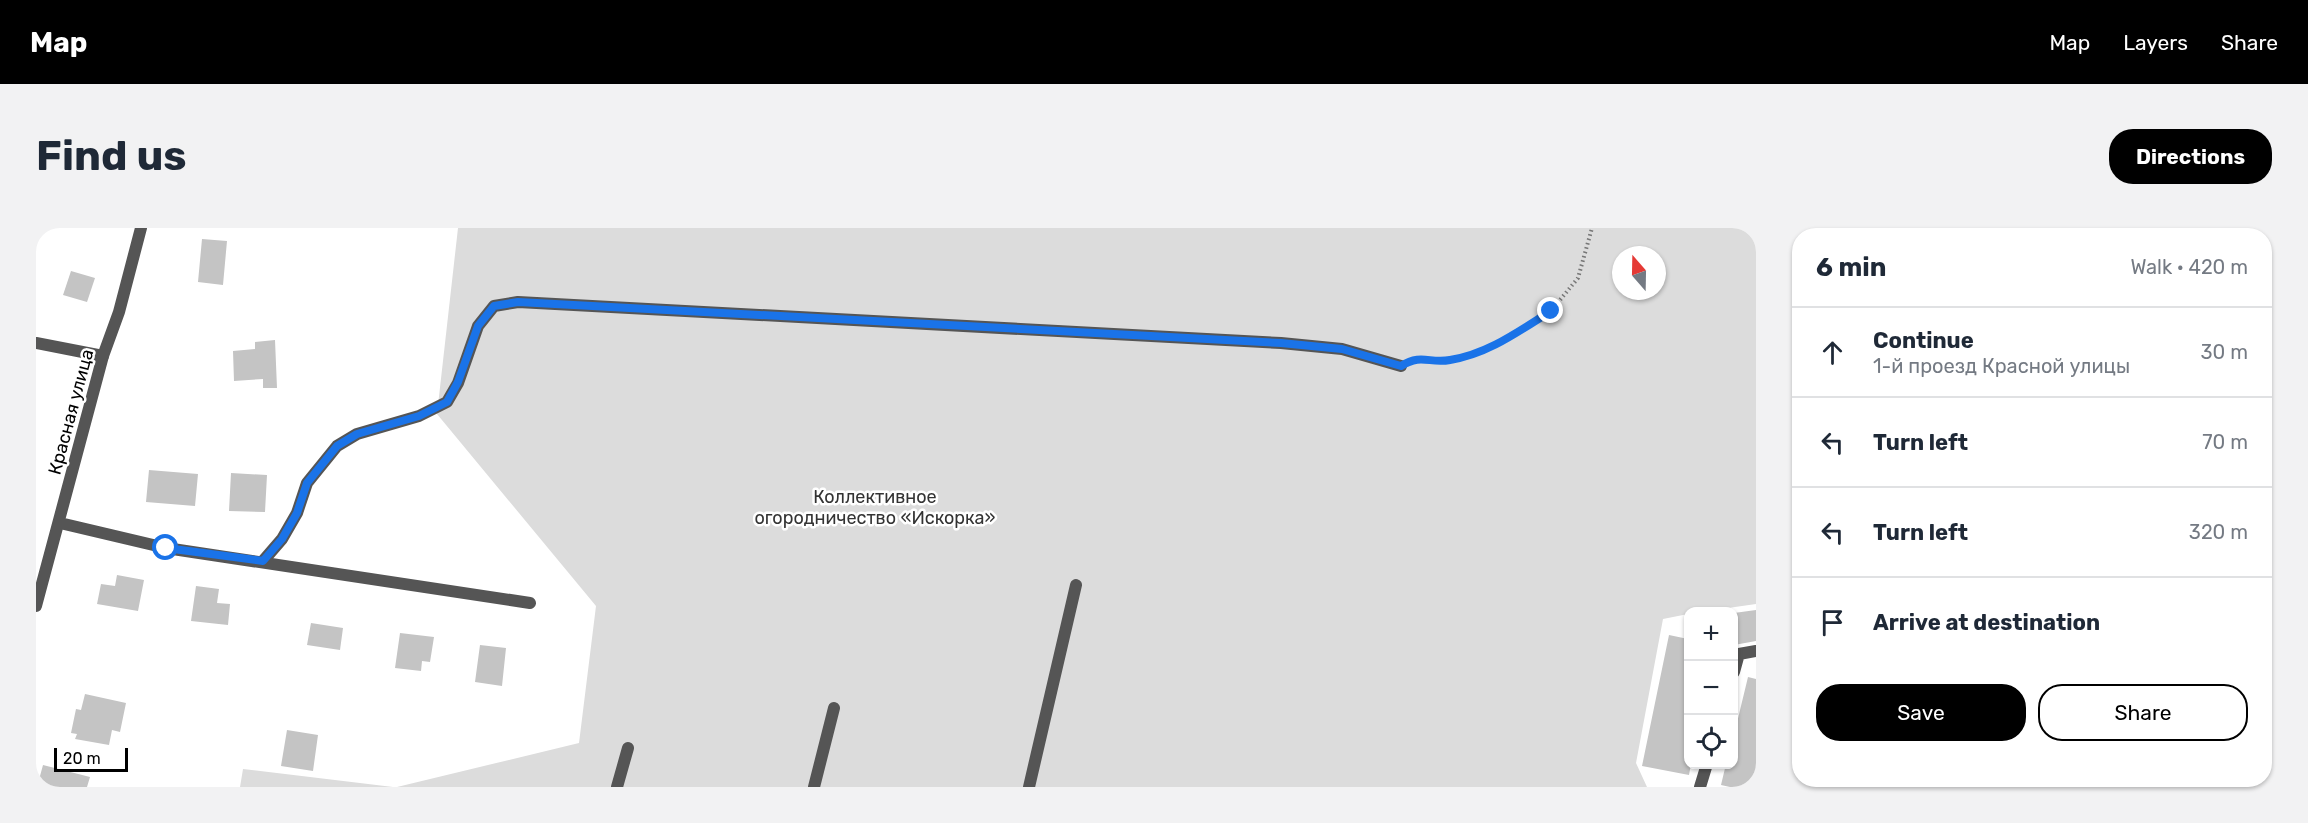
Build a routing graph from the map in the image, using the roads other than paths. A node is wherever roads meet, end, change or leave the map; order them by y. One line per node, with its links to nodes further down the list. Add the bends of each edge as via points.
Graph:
1 (141, 228): 3 (street, Красная улица)
2 (36, 343): 3 (street)
3 (103, 356): 5 (street, Красная улица)
4 (1401, 366): 6 (street, via 1342,349 1281,343 518,302 494,306 478,326 447,402 419,416 357,434 337,446 307,483 297,513)
5 (60, 523): 6 (street, via 166,548); 9 (street, Красная улица)
6 (263, 561): 8 (street)
7 (1076, 585): 17 (street)
8 (530, 603)
9 (36, 606)
10 (1756, 651): 11 (street, via 1739,654)
11 (1737, 661)
12 (834, 708): 16 (street)
13 (628, 748): 15 (street)
14 (1706, 769): 18 (street)
15 (617, 787)
16 (814, 787)
17 (1029, 787)
18 (1700, 787)

